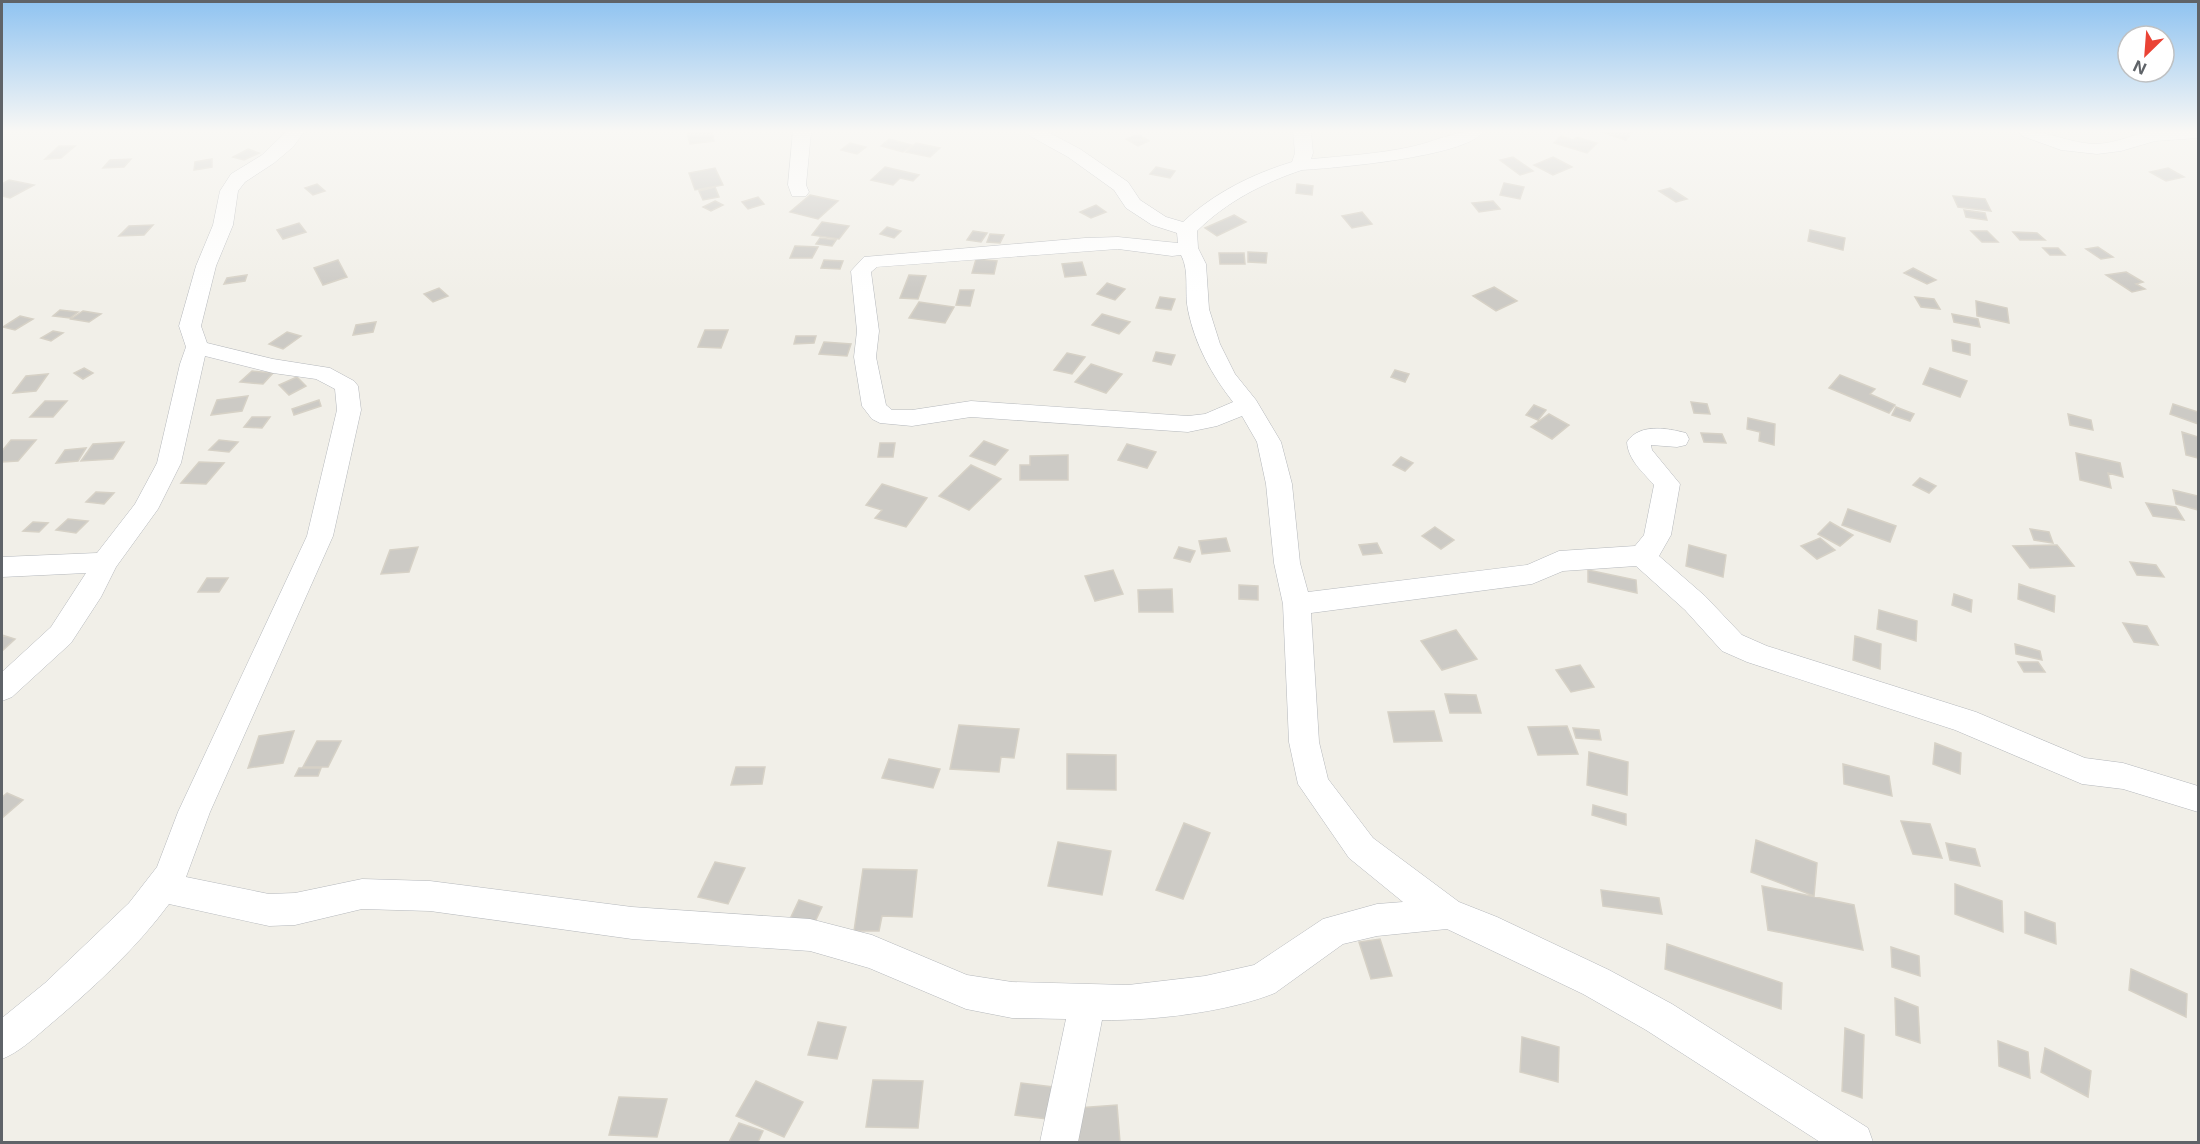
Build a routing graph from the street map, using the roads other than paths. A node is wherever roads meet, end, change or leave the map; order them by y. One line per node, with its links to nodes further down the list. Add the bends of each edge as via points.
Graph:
1 (233, 185): 9 (street, via 190,326)
2 (797, 185): 5 (street)
3 (1120, 185): 6 (street, via 1132,204)
4 (1250, 185): 6 (street, via 1210,211)
5 (799, 192)
6 (1187, 239): 7 (street); 8 (street)
7 (1154, 249): 8 (street); 10 (street, via 1118,243 1085,244 872,261 861,271 868,331 865,357 874,406 888,418 971,409 1188,424 1209,421)
8 (1196, 274): 10 (street, via 1198,309 1209,344 1225,376)
9 (197, 347): 13 (street, via 169,463 145,509); 18 (street, via 273,366 322,373 346,386 349,410 320,536 198,801 171,876)
10 (1248, 405): 15 (street, via 1269,442)
11 (1677, 439): 12 (street, via 1652,437 1640,442 1640,452 1667,484 1652,548)
12 (1641, 555): 15 (street, via 1559,561 1532,574); 17 (street, via 1695,603 1732,643 1965,721 2082,771 2123,776)
13 (105, 562): 14 (street); 16 (street, via 61,635)
14 (2, 567)
15 (1297, 604): 19 (street, via 1304,742 1314,784 1361,848)
16 (2, 689)
17 (2199, 799)
18 (162, 887): 20 (street, via 269,910 295,909 362,894 430,896 632,923 810,935 872,952 966,992 1012,1000); 21 (street, via 141,914 58,995)
19 (1448, 913): 20 (street, via 1377,920 1335,930 1262,981 1128,1003); 23 (street, via 1576,972 1659,1017)
20 (1088, 1002): 22 (street)
21 (2, 1041)
22 (1059, 1143)
23 (1854, 1143)

